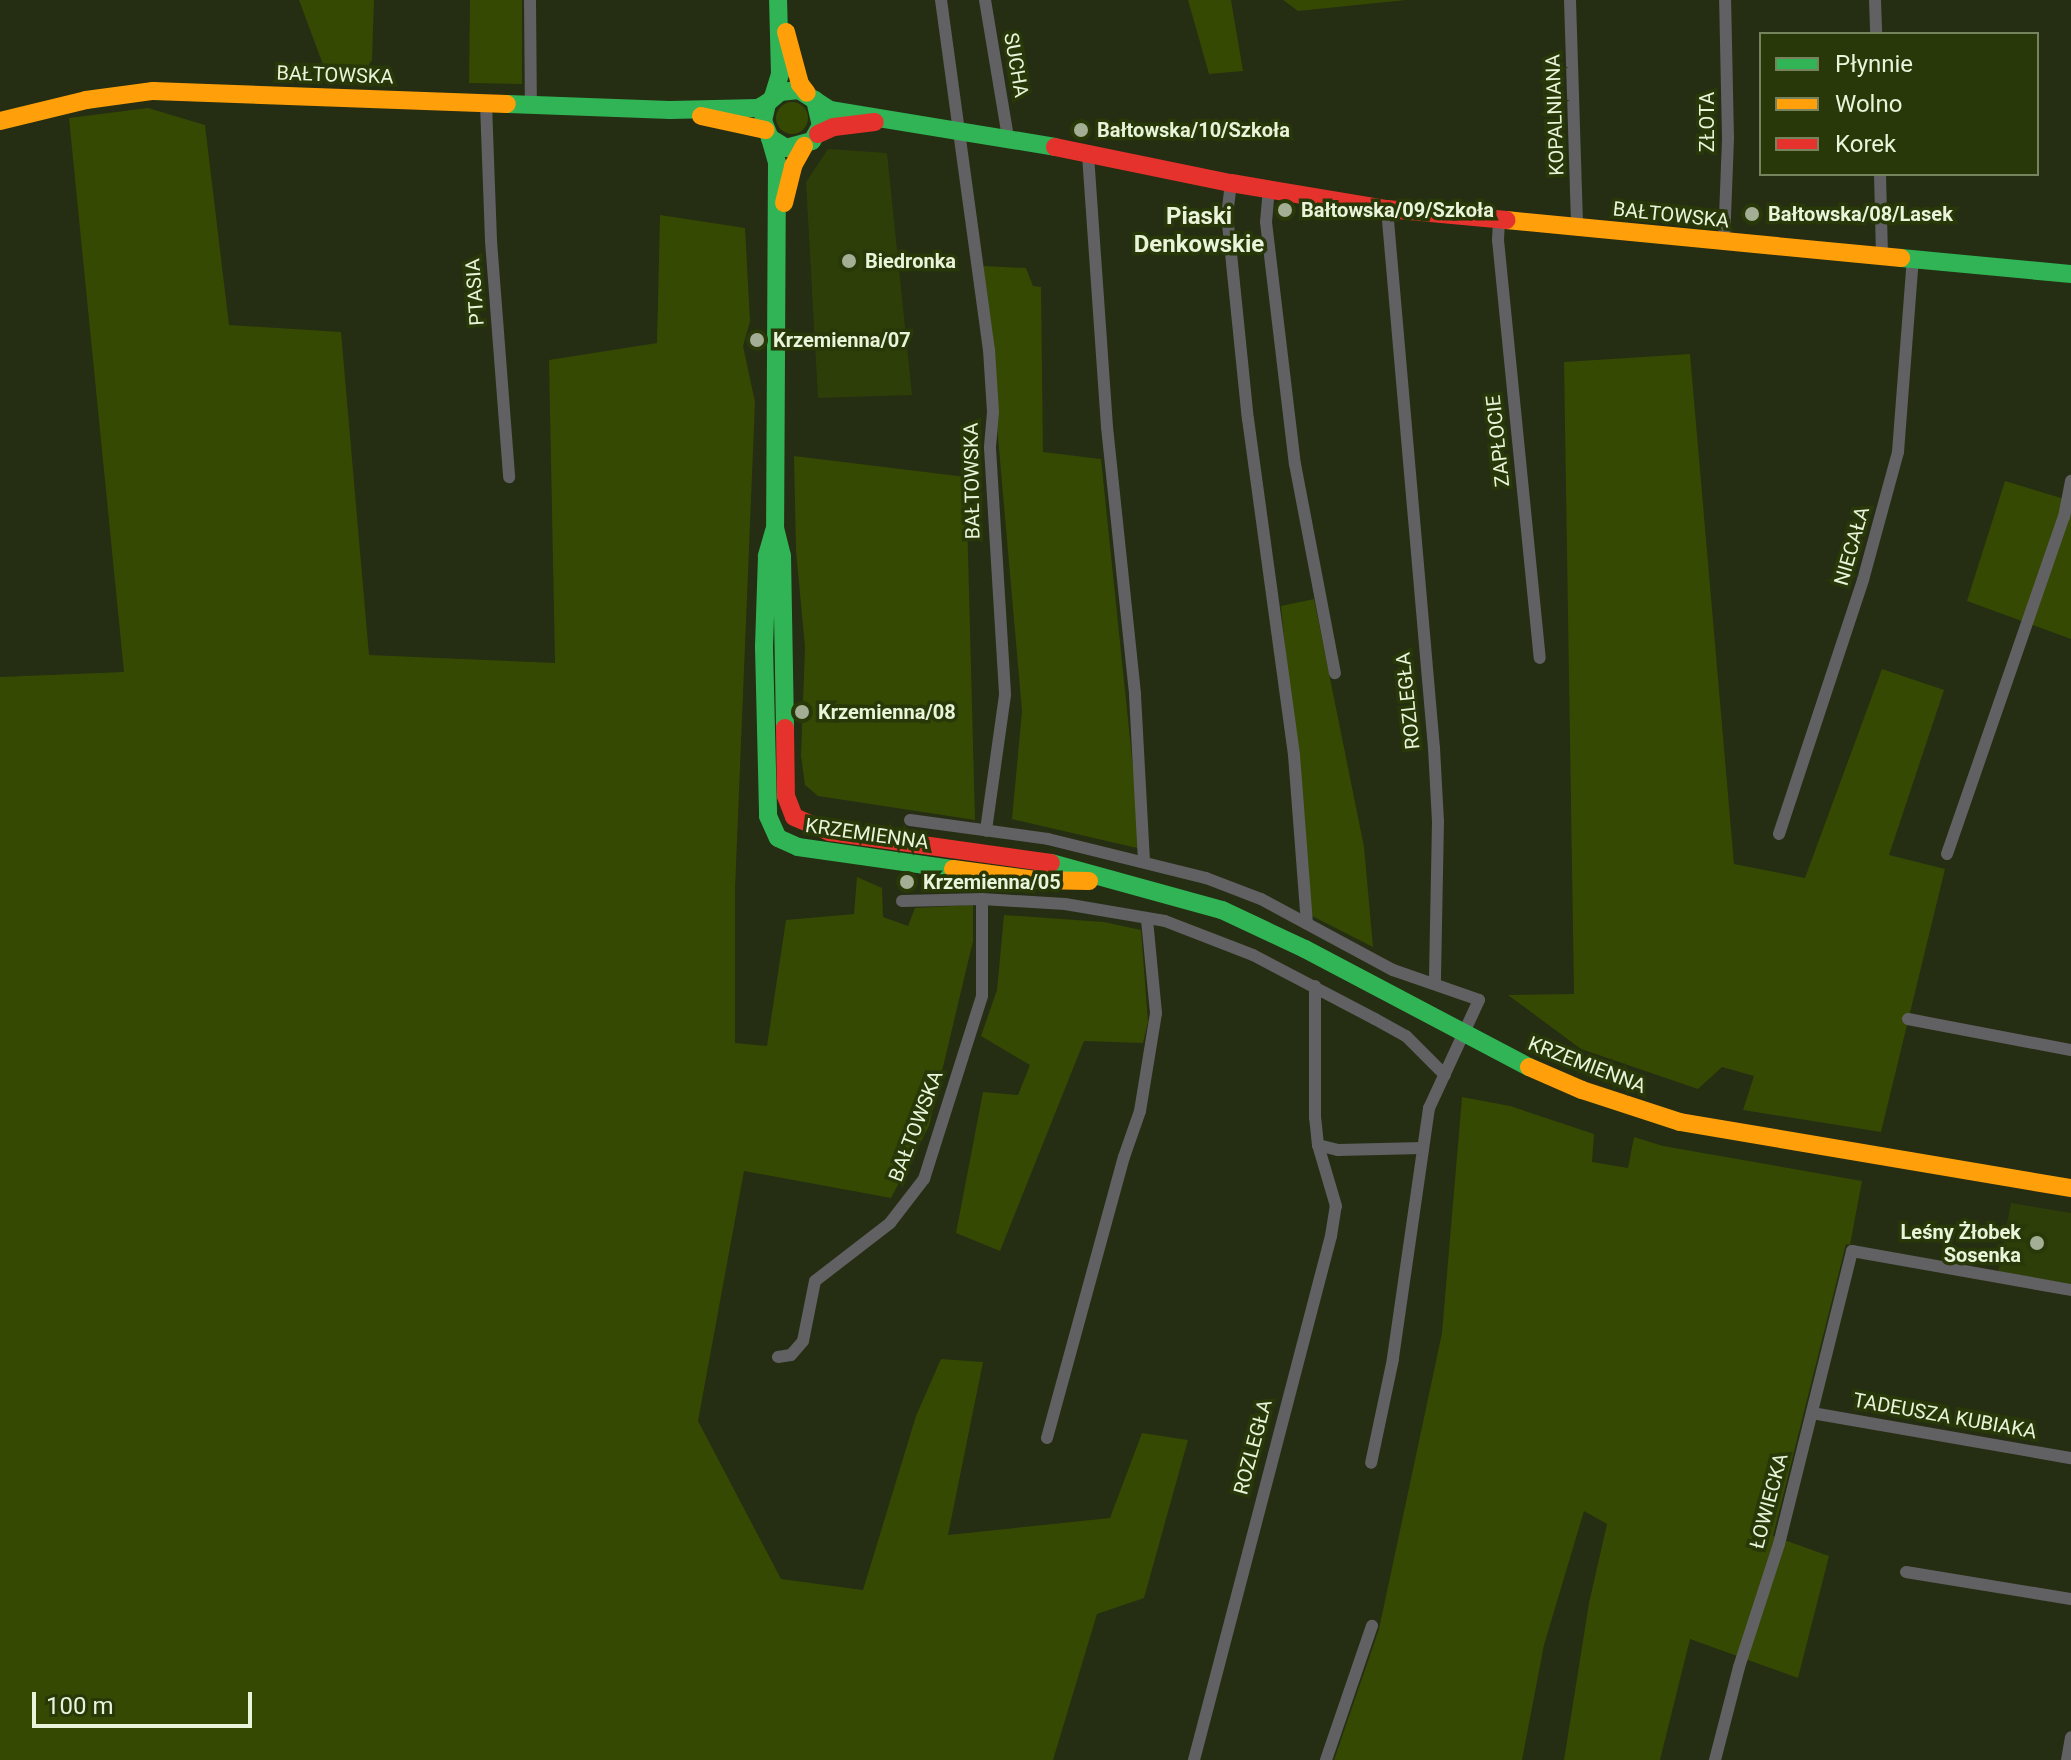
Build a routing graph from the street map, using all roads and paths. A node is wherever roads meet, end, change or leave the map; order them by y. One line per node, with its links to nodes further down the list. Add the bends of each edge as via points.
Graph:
1 (530, 0): 12 (street)
2 (941, 0): 16 (street, BAŁTOWSKA)
3 (985, 0): 18 (street, SUCHA)
4 (1570, 0): 27 (street, KOPALNIANA)
5 (1725, 0): 28 (street, ZŁOTA)
6 (1875, 0): 8 (street)
7 (779, 7): 9 (main road, via 800,84); 10 (main road, via 780,74)
8 (1876, 32)
9 (811, 97): 10 (main road, via 789,90); 14 (main road, BAŁTOWSKA, via 830,110); 19 (main road, via 822,116)
10 (770, 100): 13 (main road, BAŁTOWSKA, via 758,108); 17 (main road, via 763,112)
11 (486, 104): 12 (main road, BAŁTOWSKA); 15 (main road, BAŁTOWSKA, via 153,91 86,100); 32 (street, PTASIA)
12 (531, 105): 13 (main road, BAŁTOWSKA)
13 (670, 110): 17 (main road, BAŁTOWSKA)
14 (901, 120): 16 (main road, BAŁTOWSKA); 19 (main road, BAŁTOWSKA, via 834,127)
15 (0, 121)
16 (960, 130): 18 (main road, BAŁTOWSKA); 38 (street, BAŁTOWSKA, via 989,350 1005,695)
17 (767, 134): 19 (main road, via 786,148); 25 (main road, KRZEMIENNA, via 777,163)
18 (1008, 137): 20 (main road, BAŁTOWSKA)
19 (811, 140): 25 (main road, KRZEMIENNA, via 793,166)
20 (1088, 155): 22 (main road, BAŁTOWSKA); 41 (street, via 1107,427 1135,695)
21 (1880, 176): 29 (street)
22 (1231, 183): 23 (main road, BAŁTOWSKA); 46 (street, via 1227,214 1248,419 1294,755)
23 (1269, 188): 24 (main road, BAŁTOWSKA); 36 (street, via 1266,222 1295,464)
24 (1387, 209): 26 (main road, BAŁTOWSKA); 47 (street, ROZLEGŁA, via 1434,748)
25 (778, 221): 34 (main road, KRZEMIENNA)
26 (1499, 221): 27 (main road, BAŁTOWSKA); 35 (street, ZAPŁOCIE)
27 (1577, 228): 28 (main road, BAŁTOWSKA)
28 (1724, 243): 29 (main road, BAŁTOWSKA)
29 (1882, 254): 30 (main road, BAŁTOWSKA)
30 (1913, 258): 31 (main road, BAŁTOWSKA); 39 (street, NIECAŁA, via 1898,452 1863,580)
31 (2071, 274)
32 (509, 477)
33 (2071, 481): 40 (street, via 2064,517)
34 (775, 528): 42 (main road, KRZEMIENNA, via 782,556 786,796 794,817 830,832 1027,857); 42 (main road, KRZEMIENNA, via 767,556 764,647 768,816 778,838 798,847 1036,880)
35 (1540, 658)
36 (1335, 673)
37 (910, 820): 38 (street)
38 (986, 831): 41 (street)
39 (1779, 834)
40 (1947, 854)
41 (1144, 860): 46 (street, via 1261,899)
42 (1120, 882): 50 (main road, KRZEMIENNA, via 1222,910 1305,949)
43 (982, 899): 44 (street); 45 (street, via 1065,904); 57 (street, BAŁTOWSKA, via 982,996 924,1179 890,1223 815,1281 803,1341 791,1355)
44 (902, 901)
45 (1147, 919): 48 (street, via 1203,934); 59 (street, via 1156,1013 1140,1111)
46 (1307, 923): 47 (street, via 1393,970)
47 (1435, 982): 50 (street, via 1479,1000)
48 (1315, 986): 52 (street, via 1406,1036); 53 (street, ROZLEGŁA)
49 (1908, 1019): 51 (street)
50 (1465, 1038): 52 (street); 55 (main road, KRZEMIENNA, via 1582,1090 1680,1122)
51 (2071, 1050)
52 (1445, 1075): 54 (street, via 1429,1108)
53 (1318, 1145): 54 (street, via 1338,1150); 66 (street, ROZLEGŁA, via 1336,1206 1331,1236)
54 (1423, 1148): 61 (street, via 1393,1359)
55 (2071, 1188)
56 (2071, 1290): 58 (street, ŁOWIECKA, via 1852,1251)
57 (778, 1357)
58 (1812, 1413): 60 (street, TADEUSZA KUBIAKA); 68 (street, ŁOWIECKA)
59 (1047, 1438)
60 (2071, 1458)
61 (1371, 1463)
62 (1906, 1572): 63 (street)
63 (2071, 1599)
64 (1372, 1626): 67 (street)
65 (2071, 1737): 69 (street)
66 (1194, 1760)
67 (1326, 1760)
68 (1715, 1760)
69 (2067, 1760)

